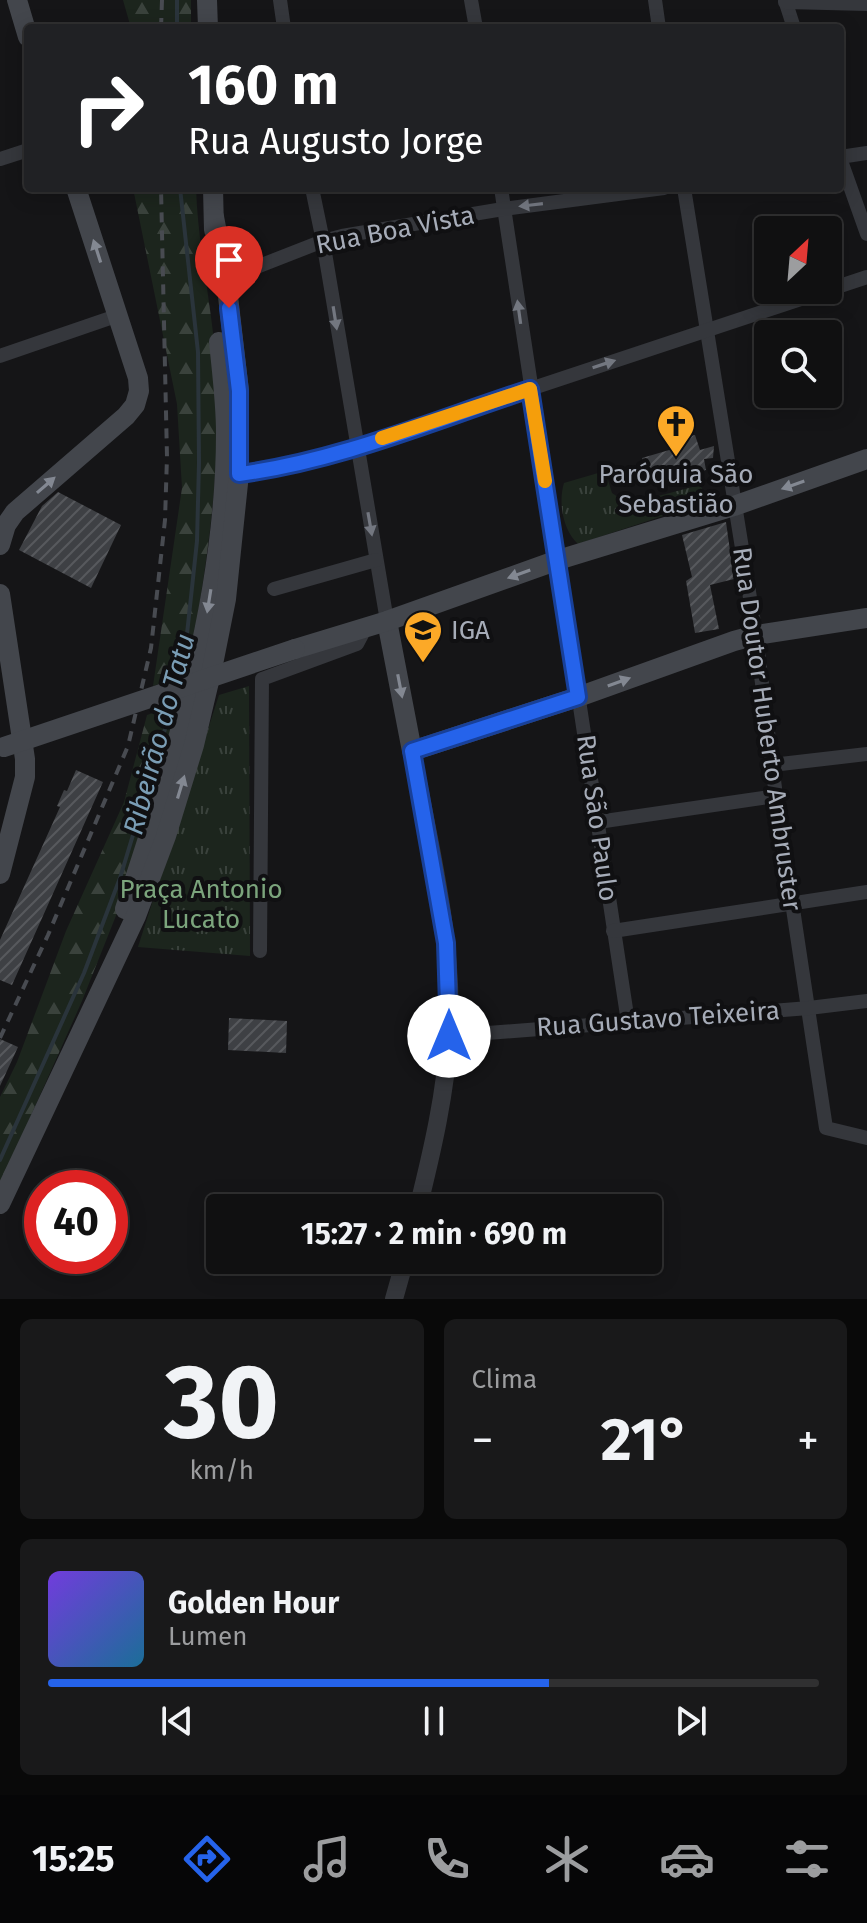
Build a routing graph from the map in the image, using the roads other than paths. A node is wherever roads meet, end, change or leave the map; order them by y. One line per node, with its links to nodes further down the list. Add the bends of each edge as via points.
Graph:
1 (17, 0): 8 (main road)
2 (207, 0): 9 (main road)
3 (280, 0): 10 (street)
4 (471, 0): 11 (street)
5 (655, 0): 12 (street)
6 (785, 1): 7 (street); 13 (street)
7 (867, 4)
8 (24, 24)
9 (208, 24)
10 (283, 24)
11 (475, 24)
12 (658, 24)
13 (793, 24)
14 (24, 151): 17 (street)
15 (867, 153): 16 (street)
16 (844, 157)
17 (0, 159)
18 (844, 169): 26 (street)
19 (77, 192): 30 (main road, one-way to 19)
20 (213, 192): 29 (main road)
21 (313, 192): 27 (street)
22 (501, 192): 25 (street, Rua São Paulo)
23 (633, 192): 25 (street, Rua Boa Vista, one-way to 25)
24 (685, 192): 31 (street, Rua Doutor Huberto Ambruster)
25 (503, 209): 27 (street, Rua Boa Vista); 33 (street, Rua São Paulo, one-way to 25)
26 (867, 234)
27 (323, 241): 29 (street, Rua Boa Vista); 35 (street, one-way to 35)
28 (867, 277): 31 (street)
29 (220, 280): 34 (main road); 37 (main road, via 239,391)
30 (119, 315): 32 (street); 39 (main road, one-way to 30, via 135,405 138,378)
31 (706, 331): 33 (street, one-way to 31); 38 (street, Rua Doutor Huberto Ambruster)
32 (0, 356)
33 (530, 389): 35 (street); 42 (street, Rua São Paulo)
34 (226, 431): 37 (main road, via 230,463); 65 (main road, one-way to 65, via 216,557 186,712 123,913)
35 (356, 447): 37 (street); 41 (street, one-way to 41)
36 (867, 459): 38 (main road, one-way to 38)
37 (239, 474): 65 (main road, one-way to 37, via 136,916 194,745 226,599)
38 (734, 506): 42 (main road); 48 (street, Rua Doutor Huberto Ambruster)
39 (8, 514): 40 (main road)
40 (0, 545)
41 (376, 560): 43 (street); 46 (street)
42 (558, 560): 46 (main road, one-way to 46); 49 (street, Rua São Paulo)
43 (274, 589)
44 (0, 594): 56 (main road, via 25,759)
45 (867, 618): 48 (main road)
46 (387, 621): 47 (main road); 51 (main road, one-way to 51)
47 (366, 627): 50 (main road, bridge); 60 (street, via 357,644 262,679)
48 (756, 635): 49 (main road, one-way to 48); 53 (street, Rua Doutor Huberto Ambruster)
49 (578, 697): 51 (main road); 55 (street, Rua São Paulo)
50 (2, 748)
51 (412, 751): 64 (street, via 446,943)
52 (867, 754): 53 (street)
53 (772, 765): 54 (street, Rua Doutor Huberto Ambruster)
54 (776, 796): 55 (street); 58 (street, Rua Doutor Huberto Ambruster)
55 (598, 822): 59 (street, Rua São Paulo)
56 (0, 874)
57 (867, 892): 58 (street)
58 (793, 904): 59 (street); 62 (street, Rua Doutor Huberto Ambruster)
59 (613, 931): 63 (street, Rua São Paulo)
60 (260, 951)
61 (867, 1001): 62 (street, Rua Gustavo Teixeira)
62 (809, 1008): 63 (street, Rua Gustavo Teixeira); 66 (street, Rua Doutor Huberto Ambruster, via 826,1128)
63 (628, 1022): 64 (street, Rua Gustavo Teixeira)
64 (449, 1036): 67 (street)
65 (52, 1090): 68 (main road)
66 (867, 1138)
67 (421, 1194)
68 (0, 1204)
69 (401, 1274): 70 (street)
70 (394, 1299)

